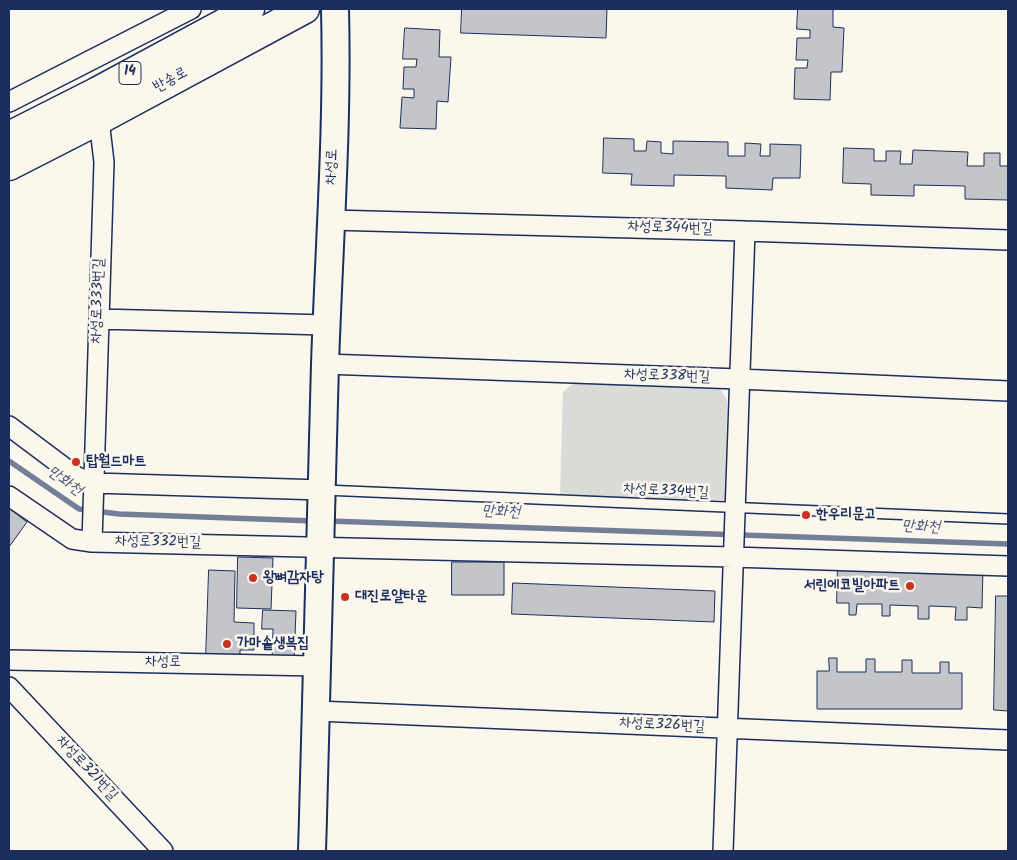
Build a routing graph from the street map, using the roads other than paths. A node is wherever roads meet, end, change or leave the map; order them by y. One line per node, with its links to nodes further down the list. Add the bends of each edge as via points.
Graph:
1 (191, 9): 5 (street)
2 (250, 9): 6 (main road, 반송로 / 14)
3 (305, 9): 10 (main road, 반송로 / 14)
4 (335, 9): 13 (main road, 차성로)
5 (162, 15): 6 (street); 7 (street)
6 (176, 48): 9 (main road, 반송로 / 14)
7 (41, 86): 8 (street); 9 (street)
8 (9, 102)
9 (64, 107): 11 (main road, 반송로 / 14)
10 (99, 120): 12 (main road, 반송로 / 14); 16 (street, 차성로333번길, via 104,162)
11 (9, 136)
12 (9, 166)
13 (331, 220): 14 (street, 차성로344번길); 17 (main road, 차성로)
14 (744, 231): 15 (street, 차성로344번길); 19 (street)
15 (1008, 240)
16 (99, 319): 17 (street); 22 (street, 차성로333번길)
17 (326, 325): 18 (main road, 차성로)
18 (325, 364): 19 (street, 차성로338번길); 23 (main road, 차성로)
19 (739, 380): 20 (street, 차성로338번길); 25 (street)
20 (1008, 392)
21 (9, 426): 22 (street)
22 (94, 490): 23 (street); 27 (street, 차성로333번길)
23 (322, 493): 25 (lane, 차성로334번길); 28 (main road, 차성로)
24 (9, 496): 27 (street, 차성로332번길, via 72,539)
25 (735, 512): 26 (lane, 차성로334번길); 29 (street)
26 (1008, 519)
27 (92, 535): 28 (street, 차성로332번길)
28 (320, 541): 29 (street, 차성로332번길); 32 (main road)
29 (733, 551): 30 (street, 차성로332번길); 35 (street)
30 (1008, 566)
31 (9, 660): 32 (street, 차성로)
32 (318, 666): 34 (main road)
33 (9, 687): 37 (street, 차성로321번길)
34 (316, 711): 35 (street, 차성로326번길); 38 (main road)
35 (727, 729): 36 (street, 차성로326번길); 39 (street)
36 (1008, 740)
37 (163, 851)
38 (312, 851)
39 (723, 851)

